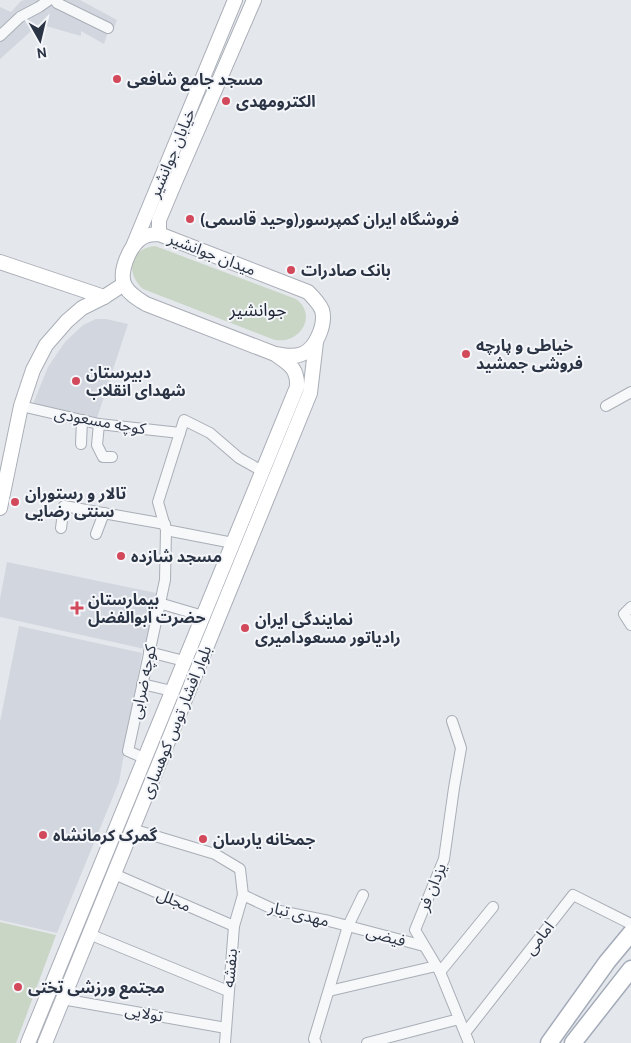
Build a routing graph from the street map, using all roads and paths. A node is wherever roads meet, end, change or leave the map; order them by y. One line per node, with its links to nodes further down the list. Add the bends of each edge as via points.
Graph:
1 (48, 0): 6 (street)
2 (55, 0): 5 (street)
3 (235, 0): 8 (main road, خیابان جوانشیر)
4 (254, 0): 7 (main road, خیابان جوانشیر, via 159,220)
5 (108, 28)
6 (0, 36)
7 (159, 234): 8 (main road, میدان جوانشیر, via 140,239); 12 (main road, میدان جوانشیر, via 308,292 322,310 323,322)
8 (131, 251): 10 (main road)
9 (0, 262): 11 (main road)
10 (124, 284): 11 (main road); 13 (main road, via 132,295 146,304)
11 (104, 297): 15 (main road, via 82,308 46,345 33,370)
12 (316, 342): 13 (main road, via 303,354); 40 (main road, بلوار افشار توس کوهساری, via 310,393)
13 (275, 354): 22 (main road, بلوار افشار توس کوهساری, via 292,367 298,376 297,387)
14 (631, 392): 16 (street)
15 (21, 406): 17 (street, کوچه مسعودی); 23 (main road)
16 (606, 406)
17 (82, 420): 18 (street, کوچه مسعودی); 20 (street)
18 (99, 424): 19 (street, کوچه مسعودی); 21 (street, via 97,445 103,457)
19 (180, 432): 22 (street, کوچه ضرابی, via 184,420 210,433 239,458); 26 (street, کوچه ضرابی, via 158,502)
20 (81, 444)
21 (112, 457)
22 (262, 471): 29 (main road, بلوار افشار توس کوهساری)
23 (3, 476): 24 (main road)
24 (0, 508)
25 (104, 513): 26 (street); 27 (street, via 64,506); 28 (street)
26 (165, 527): 29 (street); 30 (street, کوچه ضرابی, via 164,580)
27 (61, 528)
28 (96, 534)
29 (233, 543): 32 (main road, بلوار افشار توس کوهساری)
30 (159, 603): 32 (street); 34 (street, کوچه ضرابی)
31 (628, 610): 33 (street)
32 (203, 616): 35 (main road, بلوار افشار توس کوهساری)
33 (631, 625)
34 (149, 652): 35 (street); 36 (street, کوچه ضرابی)
35 (184, 661): 37 (main road, بلوار افشار توس کوهساری)
36 (142, 684): 37 (street); 39 (street, کوچه ضرابی, via 128,751)
37 (172, 691): 39 (main road, بلوار افشار توس کوهساری)
38 (452, 721): 50 (street, یزدان فر, via 462,748 444,859 415,930)
39 (146, 759): 61 (main road, بلوار افشار توس کوهساری)
40 (132, 830): 41 (main road, بلوار افشار توس کوهساری); 42 (street, via 215,854 240,869)
41 (114, 874): 46 (street, مجلل); 49 (main road, بلوار افشار توس کوهساری)
42 (243, 895): 46 (street, بنفشه); 47 (street, مهدی تبار, via 275,910)
43 (363, 896): 47 (street)
44 (493, 907): 52 (street)
45 (631, 924): 59 (street, امامی, via 573,895)
46 (234, 926): 55 (street, بنفشه)
47 (348, 926): 50 (street, فیضی); 54 (street)
48 (631, 933): 51 (main road)
49 (90, 934): 55 (street); 56 (main road, بلوار افشار توس کوهساری)
50 (424, 946): 52 (street, یزدان فر)
51 (607, 962): 53 (main road); 60 (main road)
52 (438, 969): 54 (street); 57 (street, یزدان فر)
53 (628, 973): 66 (main road)
54 (329, 990): 64 (street, via 314,1040)
55 (228, 991): 58 (street, بنفشه)
56 (62, 998): 58 (street, تولایی); 62 (main road, بلوار افشار توس کوهساری)
57 (459, 1019): 59 (street, یزدان فر); 65 (street)
58 (226, 1028): 63 (street, بنفشه)
59 (467, 1038)
60 (549, 1042)
61 (28, 1043)
62 (44, 1043)
63 (225, 1043)
64 (316, 1043)
65 (367, 1043)
66 (574, 1043)

